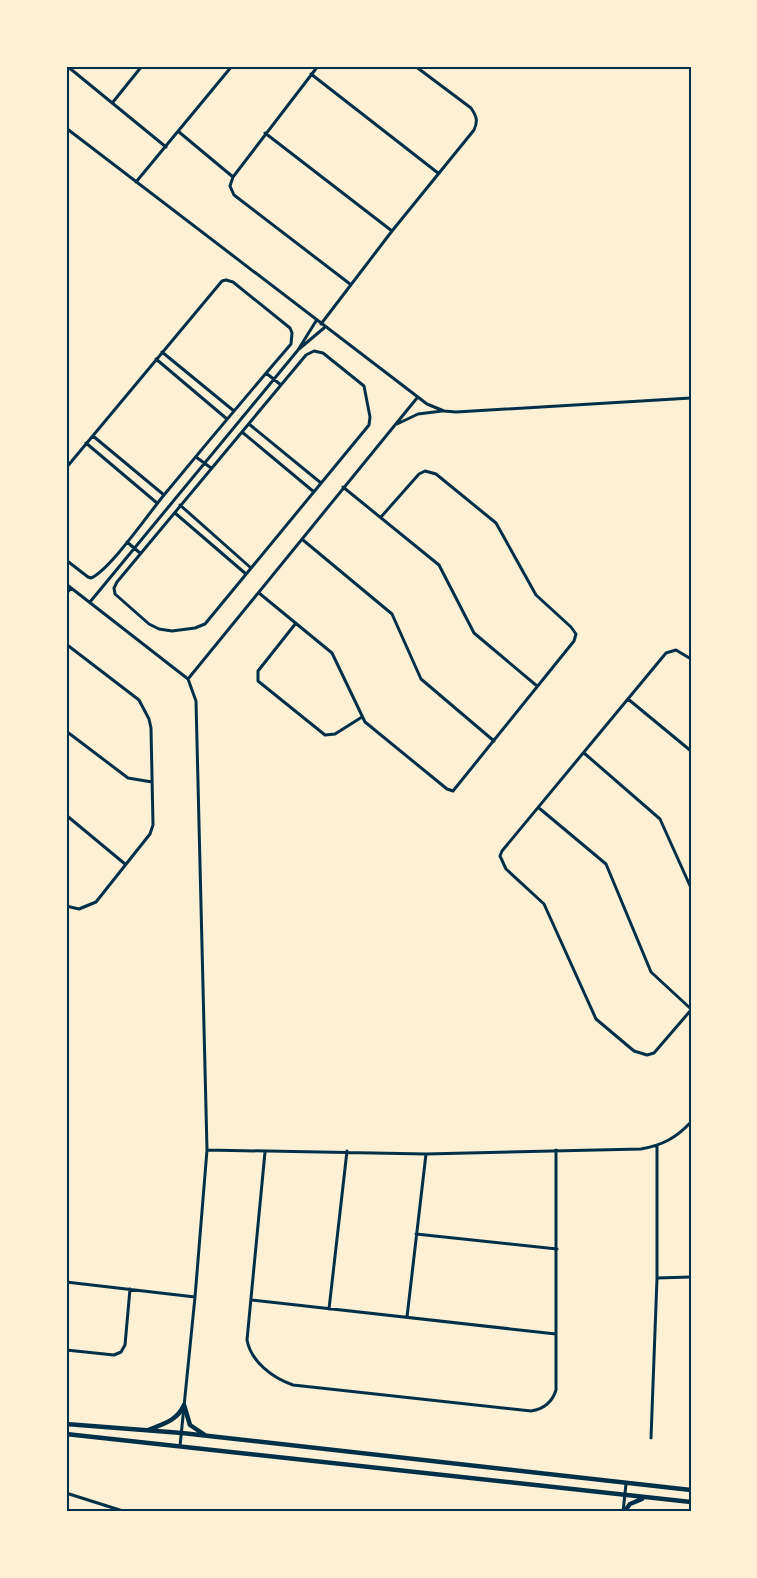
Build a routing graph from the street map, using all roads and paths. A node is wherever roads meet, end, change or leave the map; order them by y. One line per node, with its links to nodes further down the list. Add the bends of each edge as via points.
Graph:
1 (67, 66): 7 (street)
2 (142, 66): 7 (street)
3 (232, 66): 9 (street)
4 (318, 66): 6 (street)
5 (415, 66): 12 (street, via 471,108 478,119 474,130)
6 (311, 74): 10 (street); 12 (street)
7 (113, 103): 11 (street)
8 (66, 128): 14 (street)
9 (179, 132): 11 (street); 13 (street)
10 (265, 133): 13 (street); 15 (street)
11 (166, 147): 14 (street)
12 (438, 173): 15 (street)
13 (233, 177): 16 (street, via 230,186 234,195)
14 (136, 182): 17 (street)
15 (392, 231): 16 (street)
16 (350, 284): 18 (street)
17 (316, 321): 18 (street); 20 (street)
18 (321, 324): 19 (street)
19 (325, 327): 20 (street); 26 (street)
20 (298, 350): 24 (street)
21 (162, 352): 22 (street); 23 (street, via 219,284 230,280 283,321 292,333 291,344); 28 (street)
22 (156, 359): 30 (street); 34 (street)
23 (266, 373): 24 (street); 28 (street)
24 (274, 379): 25 (street); 37 (street)
25 (281, 385): 31 (street); 40 (street, via 314,351 322,353 366,390 369,425)
26 (417, 398): 29 (street); 32 (street)
27 (691, 398): 29 (street)
28 (234, 411): 30 (street)
29 (444, 411): 32 (street, via 418,414)
30 (227, 419): 36 (street)
31 (249, 424): 33 (street); 40 (street)
32 (395, 425): 41 (street)
33 (242, 432): 39 (street); 42 (street)
34 (93, 436): 35 (street); 43 (street)
35 (86, 443): 38 (street); 44 (street)
36 (196, 457): 37 (street); 43 (street)
37 (205, 463): 39 (street); 50 (street)
38 (66, 468)
39 (211, 468): 45 (street)
40 (321, 483): 42 (street)
41 (343, 487): 47 (street); 48 (street)
42 (314, 492): 53 (street)
43 (164, 495): 44 (street)
44 (158, 503): 49 (street)
45 (180, 506): 46 (street); 53 (street)
46 (174, 513): 51 (street); 54 (street)
47 (381, 517): 64 (street, via 439,565 477,637); 64 (street, via 413,479 431,471 496,524 536,595 576,634)
48 (303, 540): 57 (street); 68 (street, via 392,614 421,679)
49 (127, 542): 50 (street); 52 (street, via 91,578)
50 (135, 548): 51 (street); 59 (street)
51 (141, 553): 54 (street, via 114,591 159,629 202,626)
52 (66, 560)
53 (251, 568): 54 (street)
54 (246, 574)
55 (66, 584): 56 (street)
56 (71, 588): 58 (street); 59 (street)
57 (259, 593): 60 (street); 63 (street)
58 (66, 594)
59 (90, 602): 63 (street)
60 (296, 623): 66 (street, via 335,658); 66 (street, via 258,671 258,681 325,735 335,734)
61 (66, 644): 71 (street, via 139,700 151,728)
62 (691, 659): 65 (street, via 676,650 666,653)
63 (188, 679): 80 (street, via 196,710)
64 (537, 686): 68 (street)
65 (628, 699): 69 (street); 70 (street)
66 (362, 717): 68 (street, via 451,791)
67 (66, 731): 71 (street, via 128,778)
68 (494, 741)
69 (691, 751)
70 (584, 753): 72 (street); 75 (street, via 660,819)
71 (152, 782): 74 (street, via 152,830)
72 (538, 808): 77 (street, via 606,864 651,972); 77 (street, via 502,851 501,860 546,908 596,1019 634,1051 647,1055 654,1053)
73 (66, 815): 74 (street)
74 (125, 864): 76 (street, via 96,902 80,909)
75 (691, 888)
76 (66, 906)
77 (691, 1010)
78 (691, 1122): 79 (street, via 675,1137)
79 (657, 1146): 81 (street); 88 (street)
80 (207, 1150): 83 (street); 91 (street)
81 (556, 1150): 84 (street); 86 (street)
82 (347, 1151): 83 (street); 84 (street); 93 (street)
83 (265, 1152): 92 (street)
84 (426, 1154): 85 (street)
85 (416, 1234): 86 (street); 94 (street)
86 (557, 1249): 95 (street)
87 (691, 1277): 88 (street)
88 (657, 1278): 103 (street)
89 (66, 1282): 90 (street)
90 (130, 1289): 91 (street); 96 (street, via 121,1352 114,1355)
91 (195, 1297): 97 (street)
92 (251, 1300): 93 (street); 95 (street, via 247,1340 252,1355 276,1377 305,1387 538,1410 550,1403 556,1390)
93 (329, 1309): 94 (street)
94 (407, 1317): 95 (street)
95 (556, 1334)
96 (66, 1350)
97 (184, 1405): 99 (main road, via 173,1420); 100 (street); 102 (main road, via 190,1425)
98 (66, 1424): 99 (main road)
99 (145, 1431): 100 (main road)
100 (182, 1433): 102 (main road); 104 (street)
101 (66, 1434): 104 (main road)
102 (207, 1436): 105 (main road)
103 (651, 1438)
104 (180, 1446): 108 (main road)
105 (626, 1484): 106 (main road); 108 (street)
106 (691, 1490)
107 (66, 1492): 111 (street)
108 (625, 1496): 109 (main road); 115 (street)
109 (647, 1498): 110 (main road); 115 (main road, via 630,1503)
110 (691, 1502)
111 (112, 1510): 112 (street)
112 (126, 1512)
113 (296, 1512): 114 (street)
114 (307, 1512)
115 (623, 1512)

